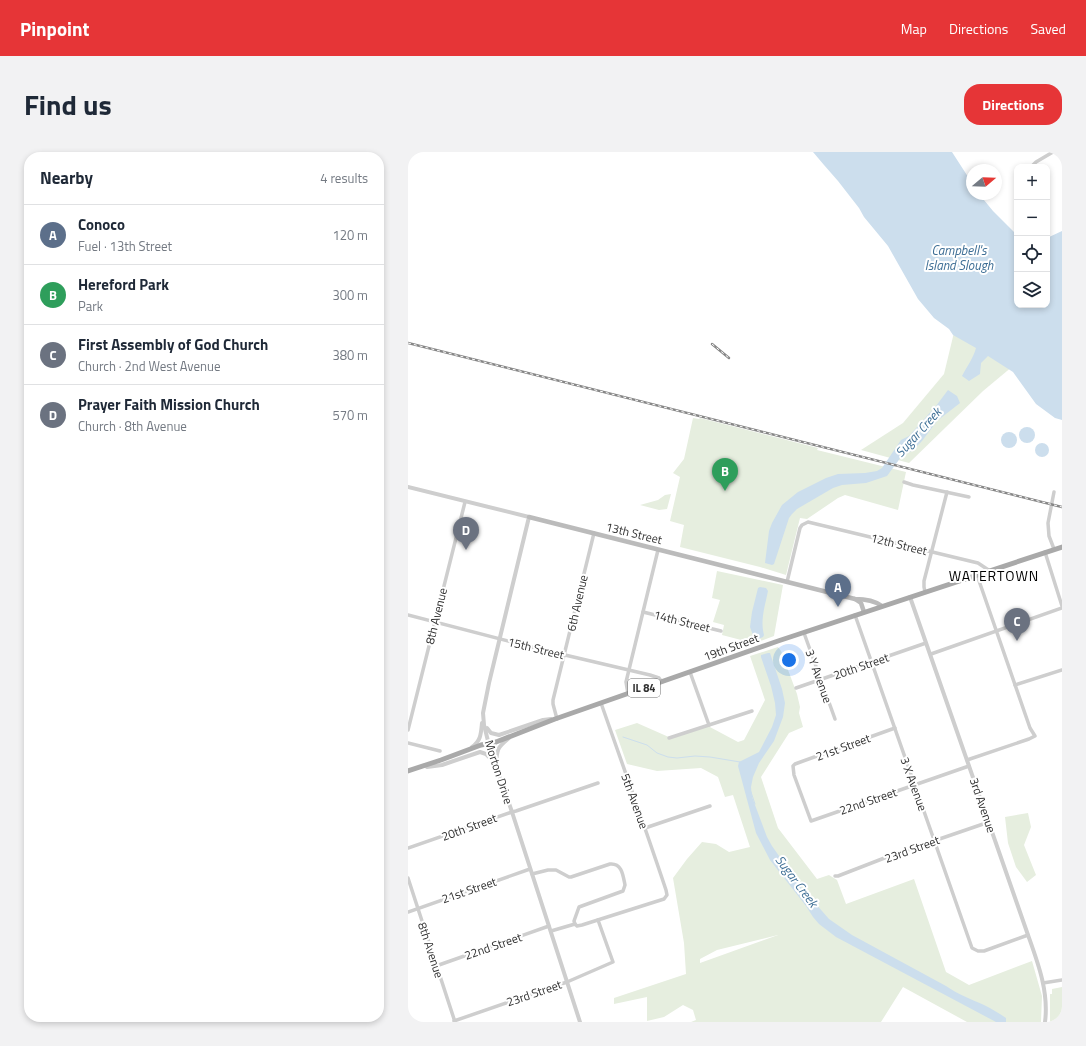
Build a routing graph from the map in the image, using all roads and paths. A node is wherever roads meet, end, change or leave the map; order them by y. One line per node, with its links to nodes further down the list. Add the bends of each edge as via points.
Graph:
1 (1053, 152): 2 (street)
2 (1034, 164)
3 (904, 482): 5 (street)
4 (408, 487): 8 (street, 13th Street)
5 (947, 492): 7 (street); 14 (street)
6 (1054, 492): 12 (street, via 1048,518 1049,536)
7 (969, 497)
8 (465, 502): 9 (street, 13th Street); 28 (street, 8th Avenue)
9 (529, 517): 10 (main road, 13th Street); 32 (street, Morton Drive)
10 (594, 533): 13 (main road, 13th Street); 35 (street, 6th Avenue)
11 (1062, 547): 12 (main road, 19th Street / IL 84)
12 (1054, 549): 15 (main road, 19th Street / IL 84)
13 (658, 550): 18 (main road, 13th Street); 24 (street)
14 (932, 552): 16 (street, 12th Street, via 978,563); 18 (street, 12th Street, via 805,523 800,528); 19 (street, via 924,582)
15 (1045, 552): 16 (main road, 19th Street / IL 84); 23 (street)
16 (990, 570): 17 (main road, 19th Street / IL 84)
17 (977, 575): 19 (main road, 19th Street / IL 84); 29 (street)
18 (787, 582): 21 (main road, 13th Street)
19 (925, 592): 20 (main road, 19th Street / IL 84)
20 (910, 597): 22 (main road, 19th Street / IL 84); 33 (street, 3rd Avenue)
21 (855, 599): 22 (main road, 13th Street); 25 (main road, via 861,603)
22 (882, 606): 25 (main road, 19th Street / IL 84)
23 (1062, 607): 29 (street)
24 (643, 612): 30 (street, 14th Street); 38 (street)
25 (864, 612): 27 (main road, 19th Street / IL 84)
26 (408, 615): 28 (street, 15th Street)
27 (856, 615): 31 (main road, 19th Street / IL 84); 36 (street, 3 X Avenue)
28 (435, 622): 32 (street, 15th Street); 53 (street, 8th Avenue)
29 (997, 630): 34 (street); 42 (street)
30 (721, 631)
31 (804, 633): 39 (main road, 19th Street / IL 84); 40 (street, 3 Y Avenue)
32 (499, 639): 35 (street, 15th Street); 47 (street, Morton Drive)
33 (926, 643): 34 (street, 3rd Avenue); 36 (street, 20th Street)
34 (931, 654): 60 (street, 3rd Avenue)
35 (564, 655): 38 (street, 15th Street); 48 (street, 6th Avenue, via 553,700)
36 (872, 662): 40 (street, 20th Street); 52 (street, 3 X Avenue)
37 (1062, 670): 42 (street)
38 (628, 671): 41 (street, 15th Street, via 657,677); 44 (street)
39 (690, 672): 41 (main road, 19th Street / IL 84); 51 (street)
40 (821, 680): 43 (street, 20th Street); 49 (street, 3 Y Avenue)
41 (662, 682): 44 (main road, 19th Street / IL 84)
42 (1015, 685): 60 (street, via 1034,736)
43 (796, 688)
44 (628, 694): 45 (main road, 19th Street / IL 84)
45 (601, 703): 48 (main road, 19th Street / IL 84); 71 (street, 5th Avenue)
46 (752, 711): 51 (street)
47 (483, 713): 50 (street, Morton Drive); 58 (street, via 481,736)
48 (556, 719): 50 (street, via 543,720 498,735 489,732); 54 (main road, 19th Street / IL 84)
49 (835, 719)
50 (484, 725): 57 (street, Morton Drive)
51 (709, 725): 55 (street)
52 (894, 728): 66 (street, 3 X Avenue); 69 (street, 21st Street, via 793,766)
53 (408, 730)
54 (510, 737): 57 (main road, 19th Street / IL 84); 61 (street, via 497,750)
55 (669, 738)
56 (408, 743): 59 (street)
57 (489, 744): 58 (main road, 19th Street / IL 84); 61 (street, Morton Drive)
58 (469, 749): 63 (main road, 19th Street / IL 84)
59 (440, 751)
60 (967, 760): 62 (street, 3rd Avenue)
61 (496, 766): 63 (street, via 490,757 480,752 442,765); 68 (street, Morton Drive)
62 (969, 766): 66 (street, 22nd Street); 70 (street, 3rd Avenue)
63 (418, 768): 64 (main road, 19th Street / IL 84)
64 (408, 771)
65 (598, 783): 68 (street, 20th Street)
66 (914, 784): 69 (street, 22nd Street); 72 (street, 3 X Avenue)
67 (710, 806): 71 (street)
68 (512, 812): 73 (street, 20th Street); 74 (street, Morton Drive)
69 (811, 821)
70 (989, 822): 72 (street, 23rd Street); 84 (street, 3rd Avenue)
71 (645, 828): 80 (street, 5th Avenue, via 667,895 664,899)
72 (934, 841): 76 (street, 23rd Street); 84 (street, 3 X Avenue, via 972,948 984,951)
73 (408, 848)
74 (530, 869): 75 (street, Morton Drive); 78 (street, 21st Street)
75 (532, 874): 81 (street, via 556,870 570,877 612,864 620,867 625,885 623,891 579,907); 82 (street, Morton Drive)
76 (835, 876)
77 (408, 878): 78 (street, 8th Avenue)
78 (418, 908): 79 (street, 21st Street); 85 (street, 8th Avenue)
79 (408, 912)
80 (598, 920): 81 (street, via 579,926); 87 (street, 23rd Street, via 613,962)
81 (575, 924): 83 (street)
82 (549, 926): 83 (street, Morton Drive); 85 (street, 22nd Street)
83 (551, 931): 87 (street, Morton Drive)
84 (1028, 935): 88 (street, 3rd Avenue)
85 (436, 966): 89 (street, 8th Avenue)
86 (1062, 980): 88 (street)
87 (567, 982): 89 (street, 23rd Street); 90 (street, Morton Drive)
88 (1043, 983): 91 (street, 3rd Avenue, via 1046,998)
89 (455, 1022)
90 (580, 1022)
91 (1045, 1022)

